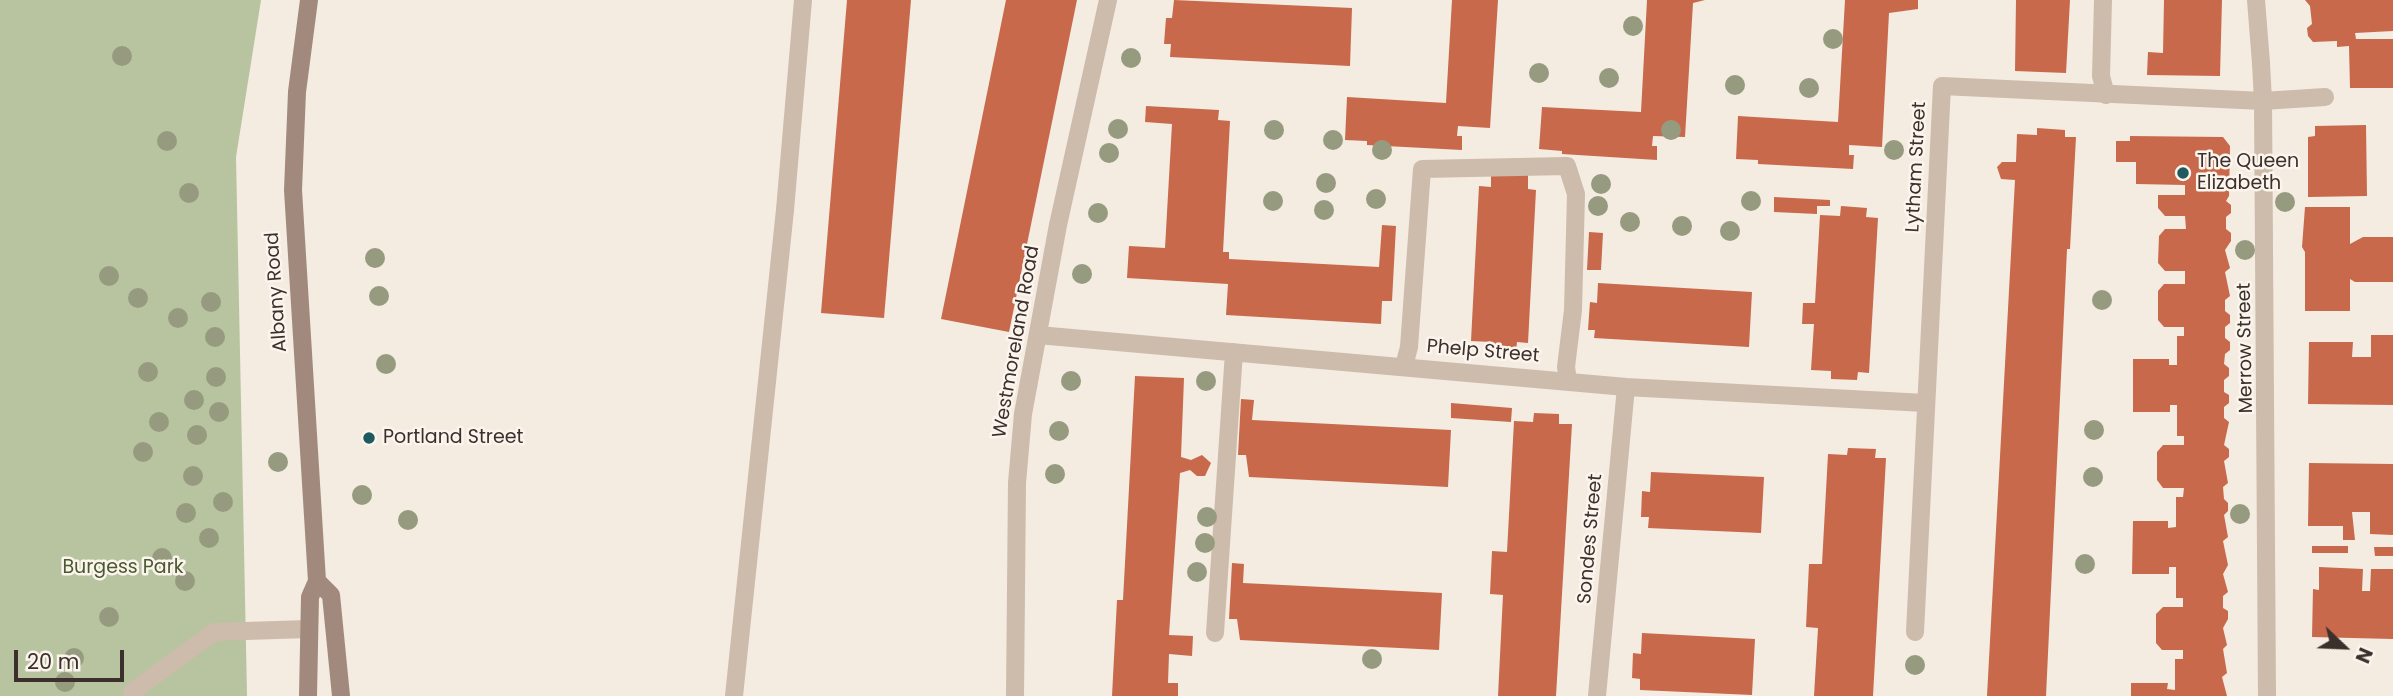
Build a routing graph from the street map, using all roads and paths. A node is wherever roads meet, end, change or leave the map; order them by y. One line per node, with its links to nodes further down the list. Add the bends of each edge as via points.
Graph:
1 (309, 0): 15 (main road, Albany Road, via 297,92 293,190)
2 (803, 0): 22 (street)
3 (1108, 0): 9 (street, Westmoreland Road)
4 (2103, 0): 6 (street, via 2101,76)
5 (2256, 0): 8 (street, Merrow Street)
6 (2106, 96): 8 (street, Lytham Street); 14 (street, Lytham Street, via 1942,86)
7 (2325, 97): 8 (street, Lytham Street)
8 (2263, 101): 25 (street, Merrow Street)
9 (1038, 335): 10 (street, Phelp Street); 23 (street, Westmoreland Road, via 1023,414 1017,484)
10 (1234, 352): 11 (street, Phelp Street); 18 (street)
11 (1404, 366): 12 (street, Phelp Street); 12 (street, via 1422,169 1567,166 1576,194)
12 (1567, 381): 13 (street, Phelp Street)
13 (1626, 387): 14 (street, Phelp Street); 24 (street, Sondes Street)
14 (1925, 403): 17 (street, Lytham Street)
15 (317, 581): 16 (main road, Albany Road, via 310,597); 21 (main road, Albany Road, via 331,595)
16 (308, 629): 19 (street, via 214,632); 20 (main road, Albany Road)
17 (1915, 632)
18 (1215, 633)
19 (132, 692)
20 (308, 696)
21 (341, 696)
22 (734, 696)
23 (1015, 696)
24 (1597, 696)
25 (2267, 696)

